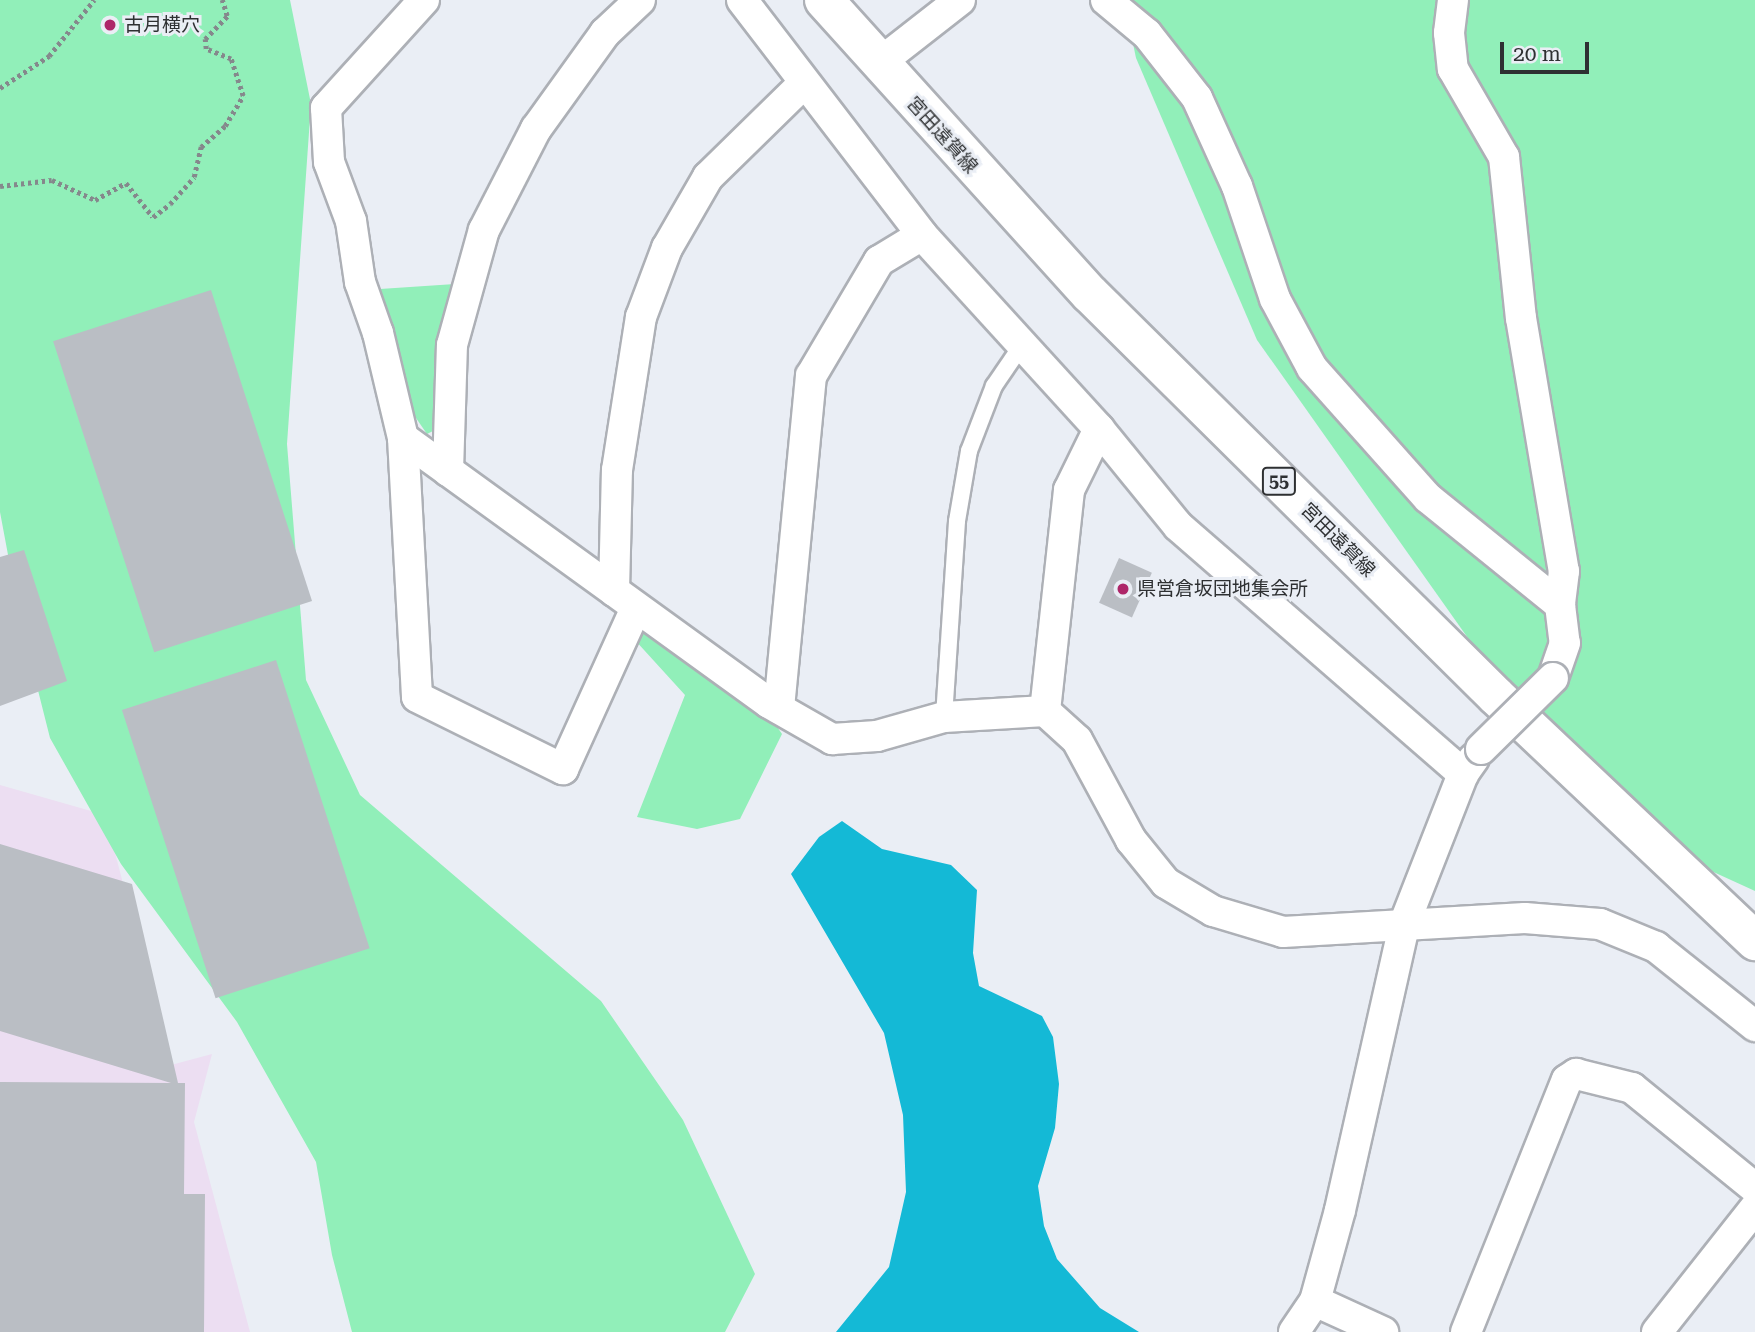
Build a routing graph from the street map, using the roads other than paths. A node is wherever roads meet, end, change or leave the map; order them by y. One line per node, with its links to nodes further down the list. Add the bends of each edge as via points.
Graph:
1 (424, 0): 13 (street, via 326,108 329,162 351,221 360,282 378,333)
2 (640, 0): 14 (street, via 605,33 536,129 484,230 452,345)
3 (742, 0): 9 (street)
4 (824, 0): 8 (main road, 宮田遠賀線 / 55)
5 (960, 0): 8 (street)
6 (1106, 0): 16 (street, via 1147,34 1197,97 1237,186 1275,299 1312,368 1428,498)
7 (1454, 0): 16 (street, via 1449,33 1453,69 1504,157 1521,318 1564,571)
8 (878, 64): 22 (main road, 宮田遠賀線 / 55, via 1099,303 1496,696)
9 (803, 84): 10 (street); 15 (street, via 708,177 667,248 641,317 617,470)
10 (922, 234): 11 (street); 17 (street, via 879,261 811,376)
11 (1022, 345): 12 (street); 19 (lane, via 994,386 969,452 957,521)
12 (1099, 429): 18 (street, via 1069,490); 20 (street, via 1178,527)
13 (403, 438): 14 (street); 15 (street, via 416,698 563,769)
14 (448, 471): 15 (street)
15 (625, 600): 17 (street)
16 (1560, 605): 20 (street, bridge, via 1565,643 1553,678 1481,749)
17 (779, 708): 19 (street, via 832,739 877,736)
18 (1045, 711): 19 (street); 21 (street, via 1077,740 1131,840 1166,883 1213,911 1283,932)
19 (944, 717)
20 (1463, 774): 21 (street)
21 (1405, 922): 23 (street, via 1525,918 1600,924 1656,947); 26 (street)
22 (1755, 941)
23 (1755, 1026)
24 (1755, 1188): 29 (street, via 1632,1088 1576,1074 1567,1080)
25 (1755, 1208): 30 (street)
26 (1315, 1301): 27 (street); 28 (street)
27 (1294, 1332)
28 (1383, 1332)
29 (1466, 1332)
30 (1657, 1332)

